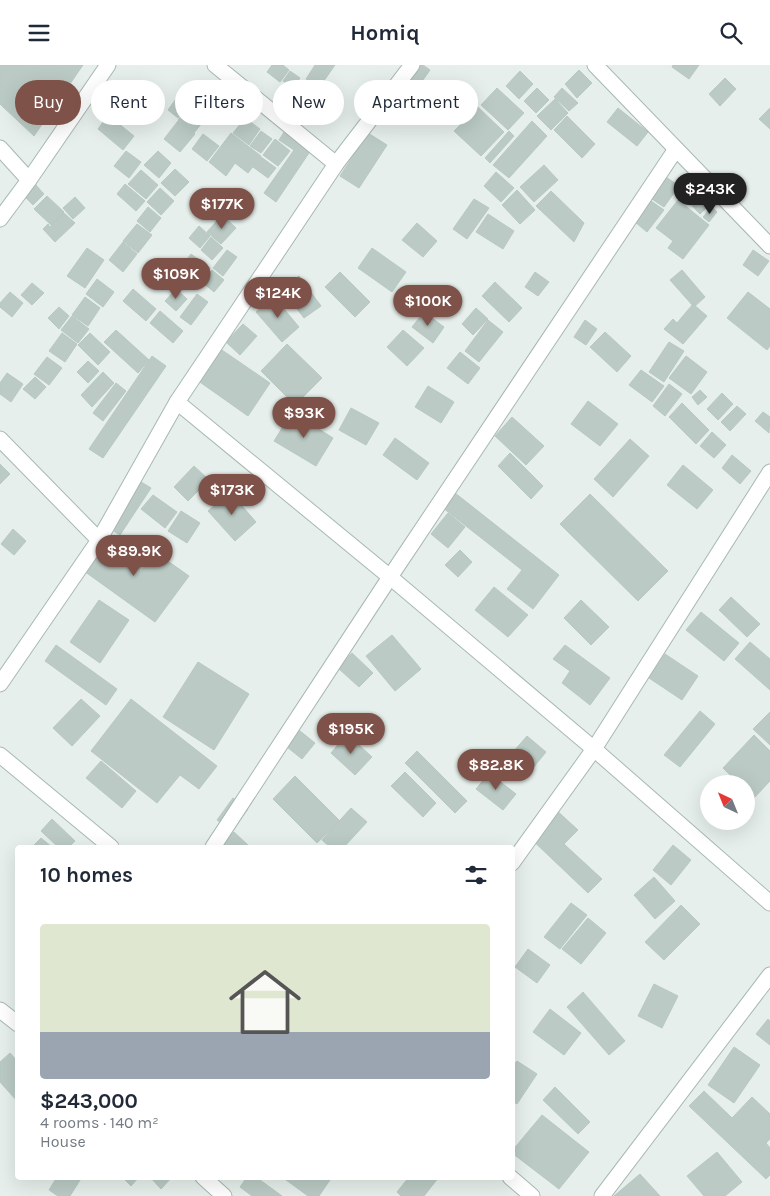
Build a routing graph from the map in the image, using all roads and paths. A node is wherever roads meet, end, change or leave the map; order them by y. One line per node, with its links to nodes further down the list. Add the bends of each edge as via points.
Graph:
1 (108, 65): 8 (street)
2 (215, 65): 7 (street)
3 (412, 65): 7 (street)
4 (595, 65): 6 (street)
5 (0, 148): 8 (street)
6 (676, 149): 10 (street); 15 (street)
7 (336, 164): 11 (street)
8 (30, 180): 9 (street)
9 (0, 219)
10 (770, 246)
11 (176, 402): 14 (street); 15 (street)
12 (0, 439): 14 (street)
13 (770, 472): 17 (street)
14 (99, 540): 16 (street)
15 (390, 577): 17 (street); 20 (street)
16 (0, 684)
17 (594, 749): 21 (street); 22 (street)
18 (0, 755): 19 (street)
19 (110, 845)
20 (214, 845)
21 (515, 859)
22 (770, 903)
23 (770, 975): 30 (street)
24 (0, 1010): 25 (street)
25 (15, 1022)
26 (208, 1180): 28 (street)
27 (513, 1180): 29 (street)
28 (224, 1196)
29 (532, 1196)
30 (602, 1196)

